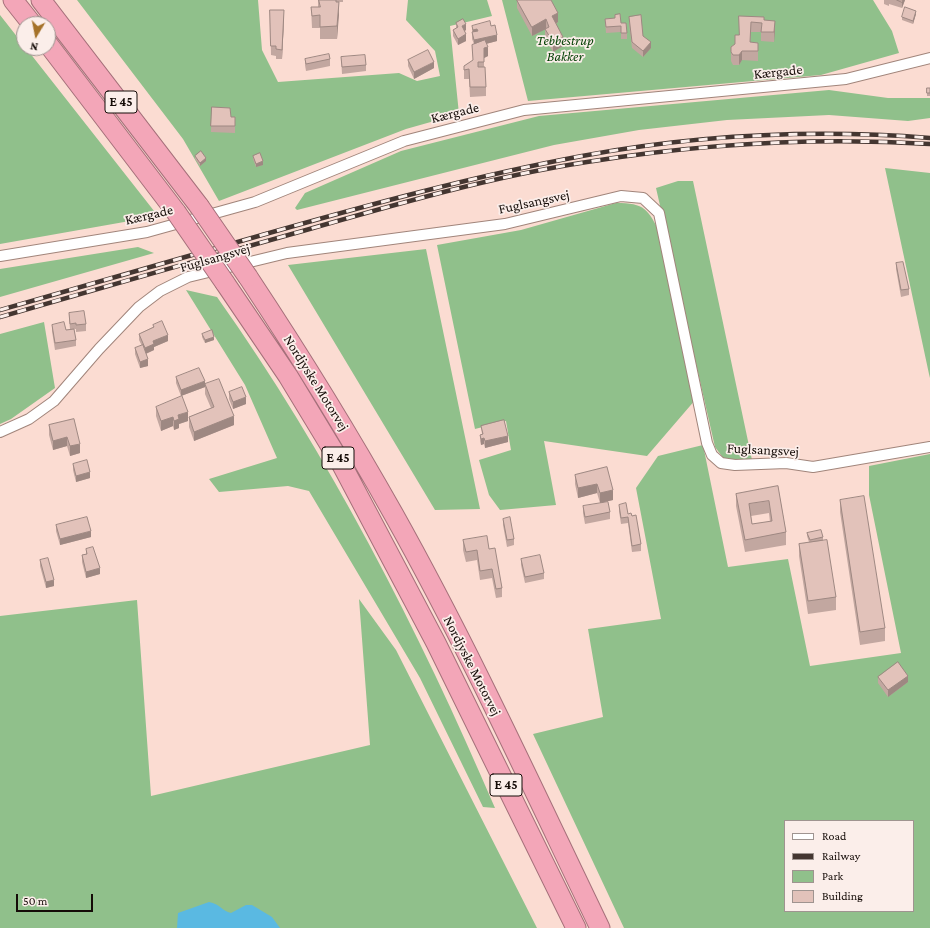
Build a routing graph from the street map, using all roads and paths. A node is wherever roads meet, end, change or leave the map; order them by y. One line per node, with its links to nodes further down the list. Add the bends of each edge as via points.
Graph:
1 (13, 0): 3 (highway)
2 (41, 0): 12 (highway, Nordjyske Motorvej / E 45, bridge, via 199,206 248,276 347,433 398,523 486,692)
3 (26, 16)
4 (56, 54): 9 (highway, Nordjyske Motorvej / E 45, bridge, via 176,212 288,376 342,465)
5 (930, 58): 6 (street, Kærgade, via 846,79 524,110 404,140 255,202 147,232)
6 (0, 256)
7 (0, 432): 8 (street, Fuglsangsvej, via 29,419 54,401 99,348 139,307 160,291 188,277 288,253 505,224 621,196 643,198 659,213 707,443 712,455 721,463 786,463 813,467)
8 (930, 447)
9 (436, 643): 10 (highway); 11 (highway, Nordjyske Motorvej / E 45)
10 (566, 928)
11 (576, 928)
12 (600, 928)

